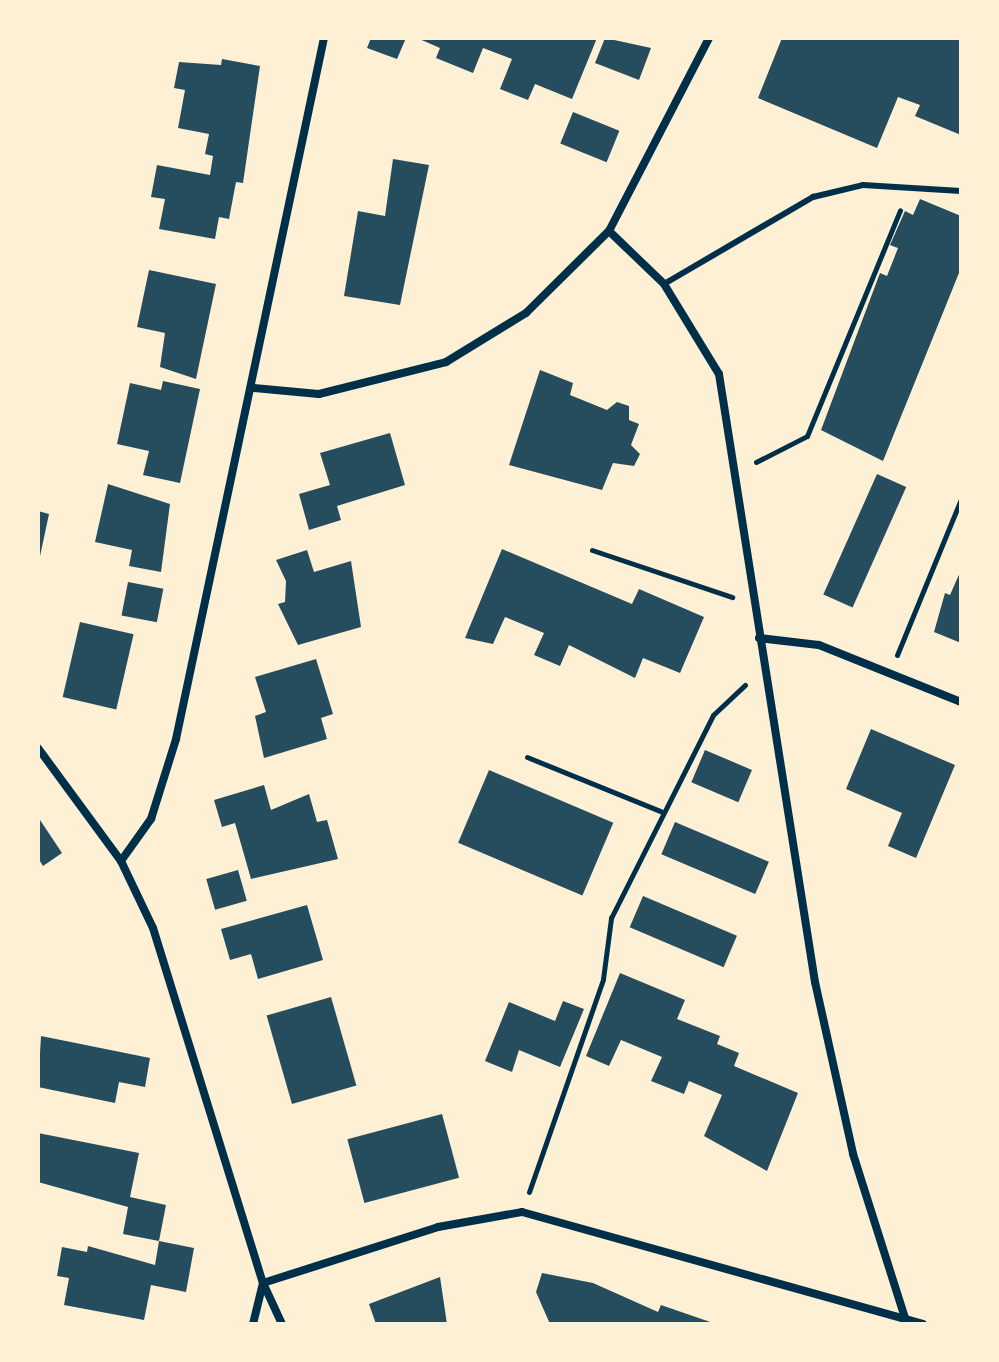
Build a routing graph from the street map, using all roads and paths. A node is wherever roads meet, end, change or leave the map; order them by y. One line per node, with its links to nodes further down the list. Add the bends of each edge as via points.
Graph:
1 (324, 38): 7 (street)
2 (709, 38): 5 (street)
3 (911, 184): 4 (lane); 6 (lane, via 813,197); 8 (path, via 807,436)
4 (961, 191)
5 (609, 231): 6 (street); 7 (street, via 526,313 446,362 319,394)
6 (664, 284): 8 (street, via 719,374)
7 (253, 388): 19 (street, via 176,739 151,819)
8 (737, 472): 11 (street)
9 (961, 499): 14 (path)
10 (592, 550): 11 (path, via 722,599)
11 (753, 594): 12 (street)
12 (759, 638): 13 (street); 14 (street, via 819,645)
13 (763, 669): 18 (path, via 713,715); 22 (street, via 815,982 853,1154)
14 (890, 671): 15 (street)
15 (961, 702)
16 (38, 748): 19 (street)
17 (527, 757): 18 (path)
18 (660, 811): 20 (path, via 611,918 603,979)
19 (121, 861): 21 (street, via 153,928)
20 (522, 1212): 21 (street, via 438,1227); 22 (street)
21 (263, 1283): 23 (street); 24 (street)
22 (905, 1321): 25 (street)
23 (253, 1324)
24 (282, 1324)
25 (923, 1324)

